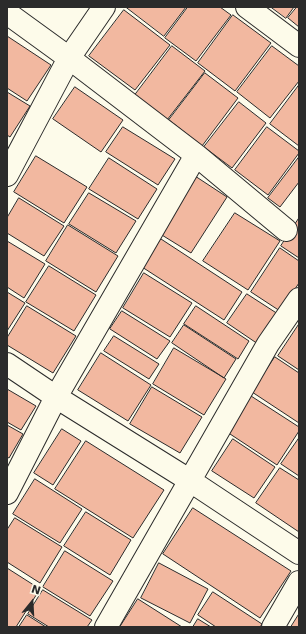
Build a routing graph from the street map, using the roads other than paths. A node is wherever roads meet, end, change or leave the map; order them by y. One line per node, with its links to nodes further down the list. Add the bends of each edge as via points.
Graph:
1 (104, 7): 5 (street)
2 (246, 7): 4 (street)
3 (7, 13): 5 (street)
4 (299, 46)
5 (69, 58): 6 (street); 7 (street)
6 (196, 155): 8 (street); 11 (street)
7 (7, 175)
8 (286, 230)
9 (299, 299): 12 (street, via 268,344)
10 (7, 364): 11 (street)
11 (56, 397): 12 (street); 13 (street)
12 (190, 480): 14 (street); 16 (street)
13 (7, 493)
14 (299, 553)
15 (299, 582): 17 (street)
16 (106, 627)
17 (273, 627)

